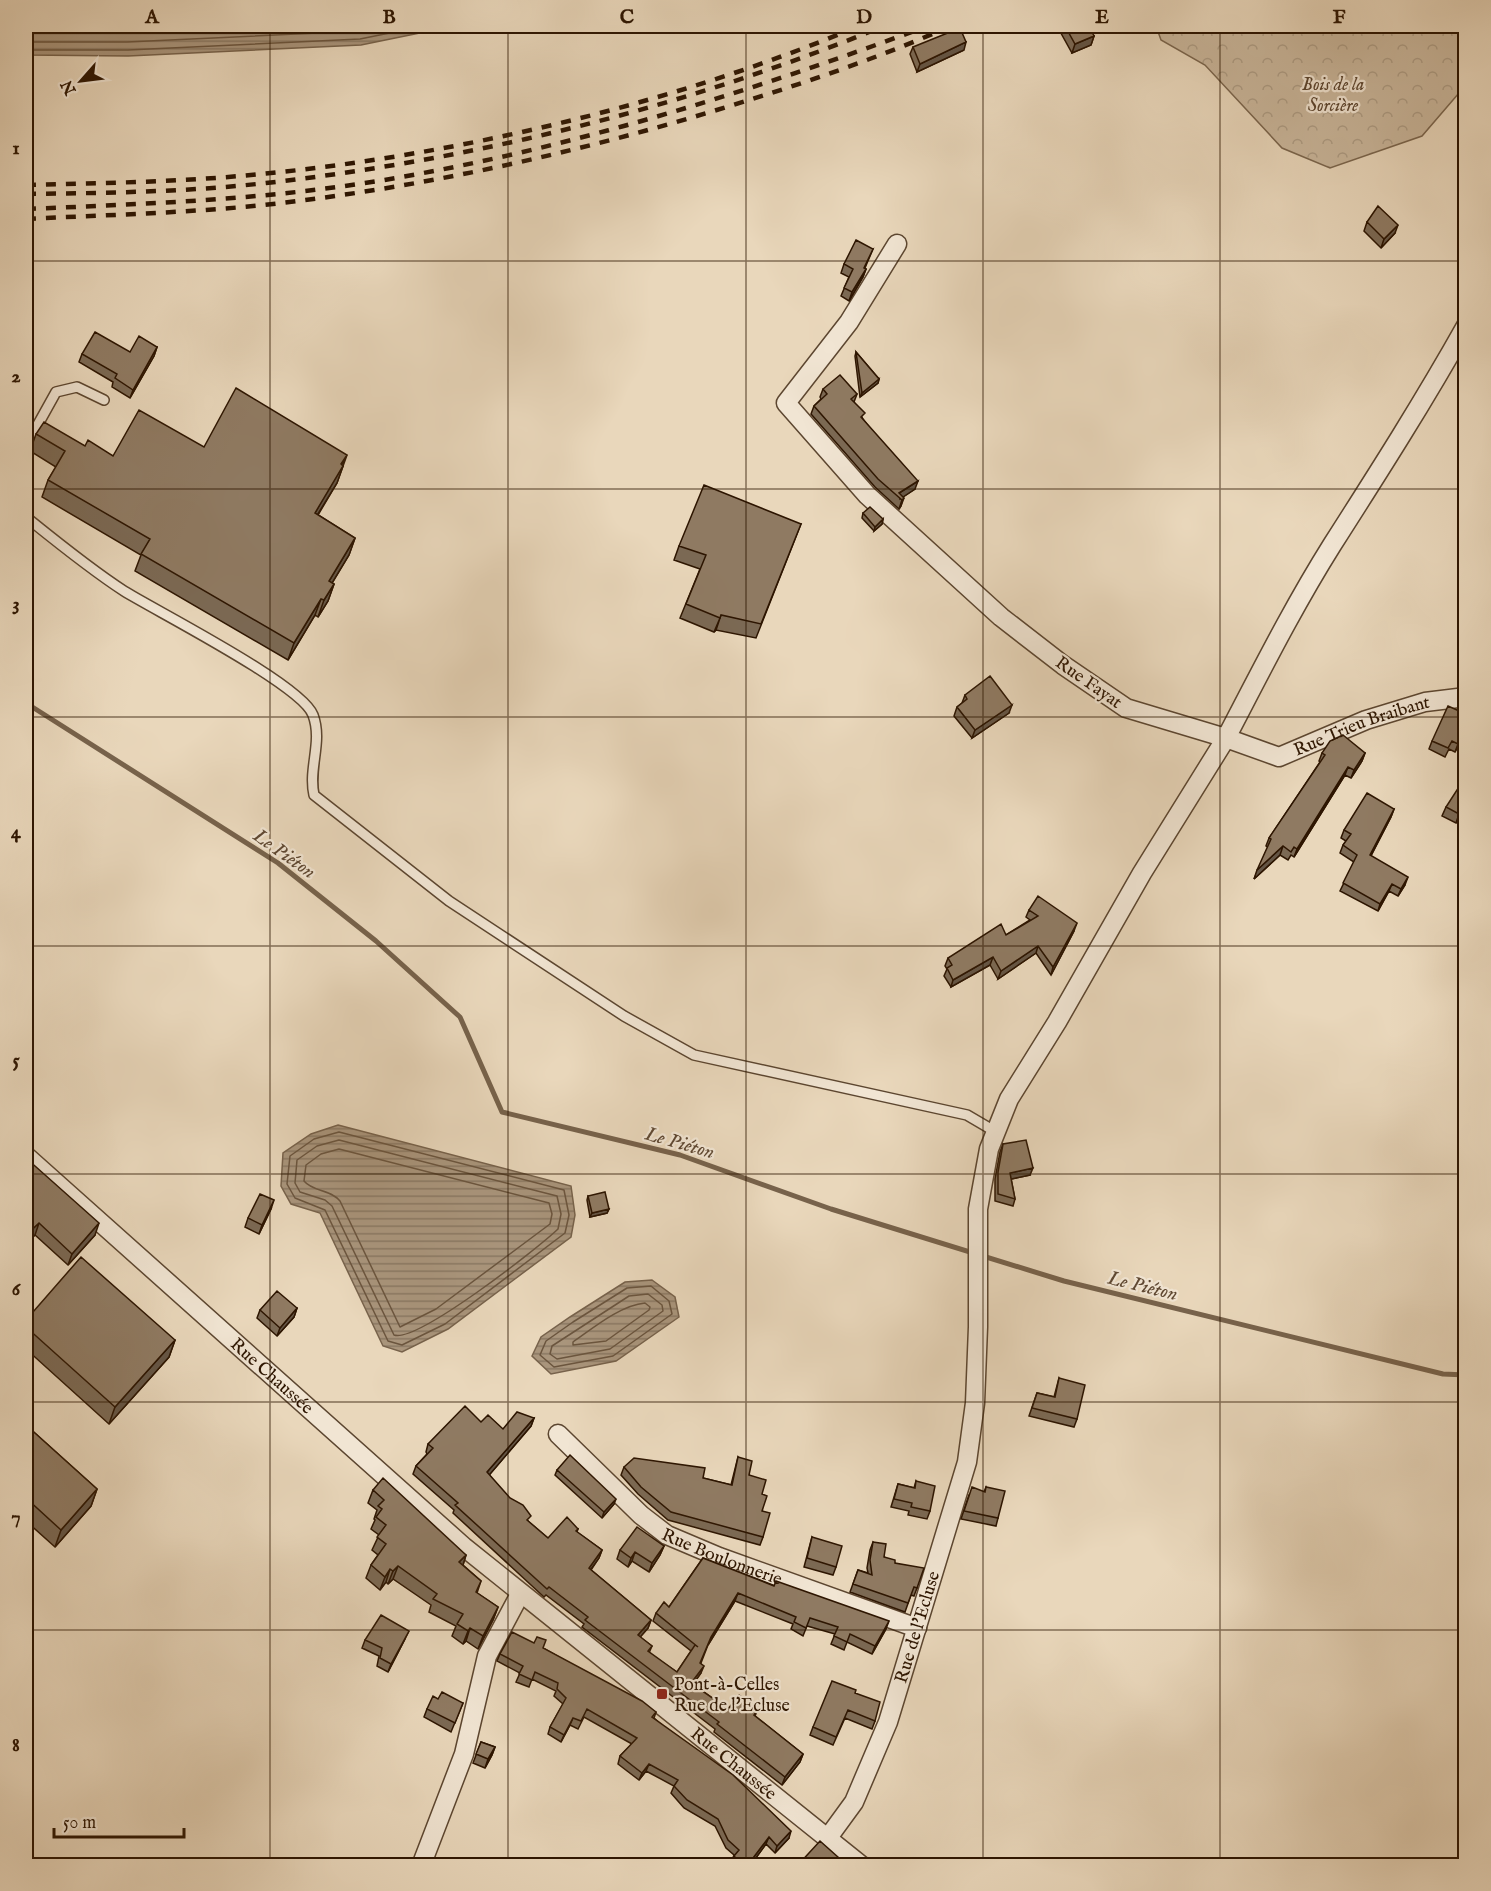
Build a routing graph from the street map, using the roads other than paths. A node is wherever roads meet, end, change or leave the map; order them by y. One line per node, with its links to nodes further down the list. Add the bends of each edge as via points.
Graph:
1 (897, 244): 7 (street, Rue Fayat, via 849,322 786,403 867,495 1001,617 1063,665 1126,708)
2 (1466, 326): 7 (street, via 1326,557)
3 (104, 400): 4 (lane, via 77,387 56,392)
4 (26, 446)
5 (26, 517): 8 (lane, via 122,589 271,676 300,699 312,713 316,733 311,782 314,795 449,901 624,1016 694,1055 967,1115)
6 (1466, 697): 7 (street, Rue Trieu Braibant, via 1425,702 1366,720 1279,757)
7 (1226, 738): 8 (street, via 1009,1100)
8 (996, 1132): 12 (street, Rue de l'Ecluse, via 984,1170 977,1241 980,1268 975,1403 967,1462)
9 (26, 1156): 11 (street, Rue Chaussée)
10 (558, 1434): 12 (street, Rue Boulonnerie, via 641,1515 667,1535)
11 (520, 1594): 13 (street, Rue Chaussée); 14 (street, via 487,1656 464,1754)
12 (917, 1628): 13 (street, Rue de l'Ecluse, via 870,1767 854,1802)
13 (827, 1839): 15 (street, Rue Chaussée)
14 (421, 1866)
15 (862, 1866)

